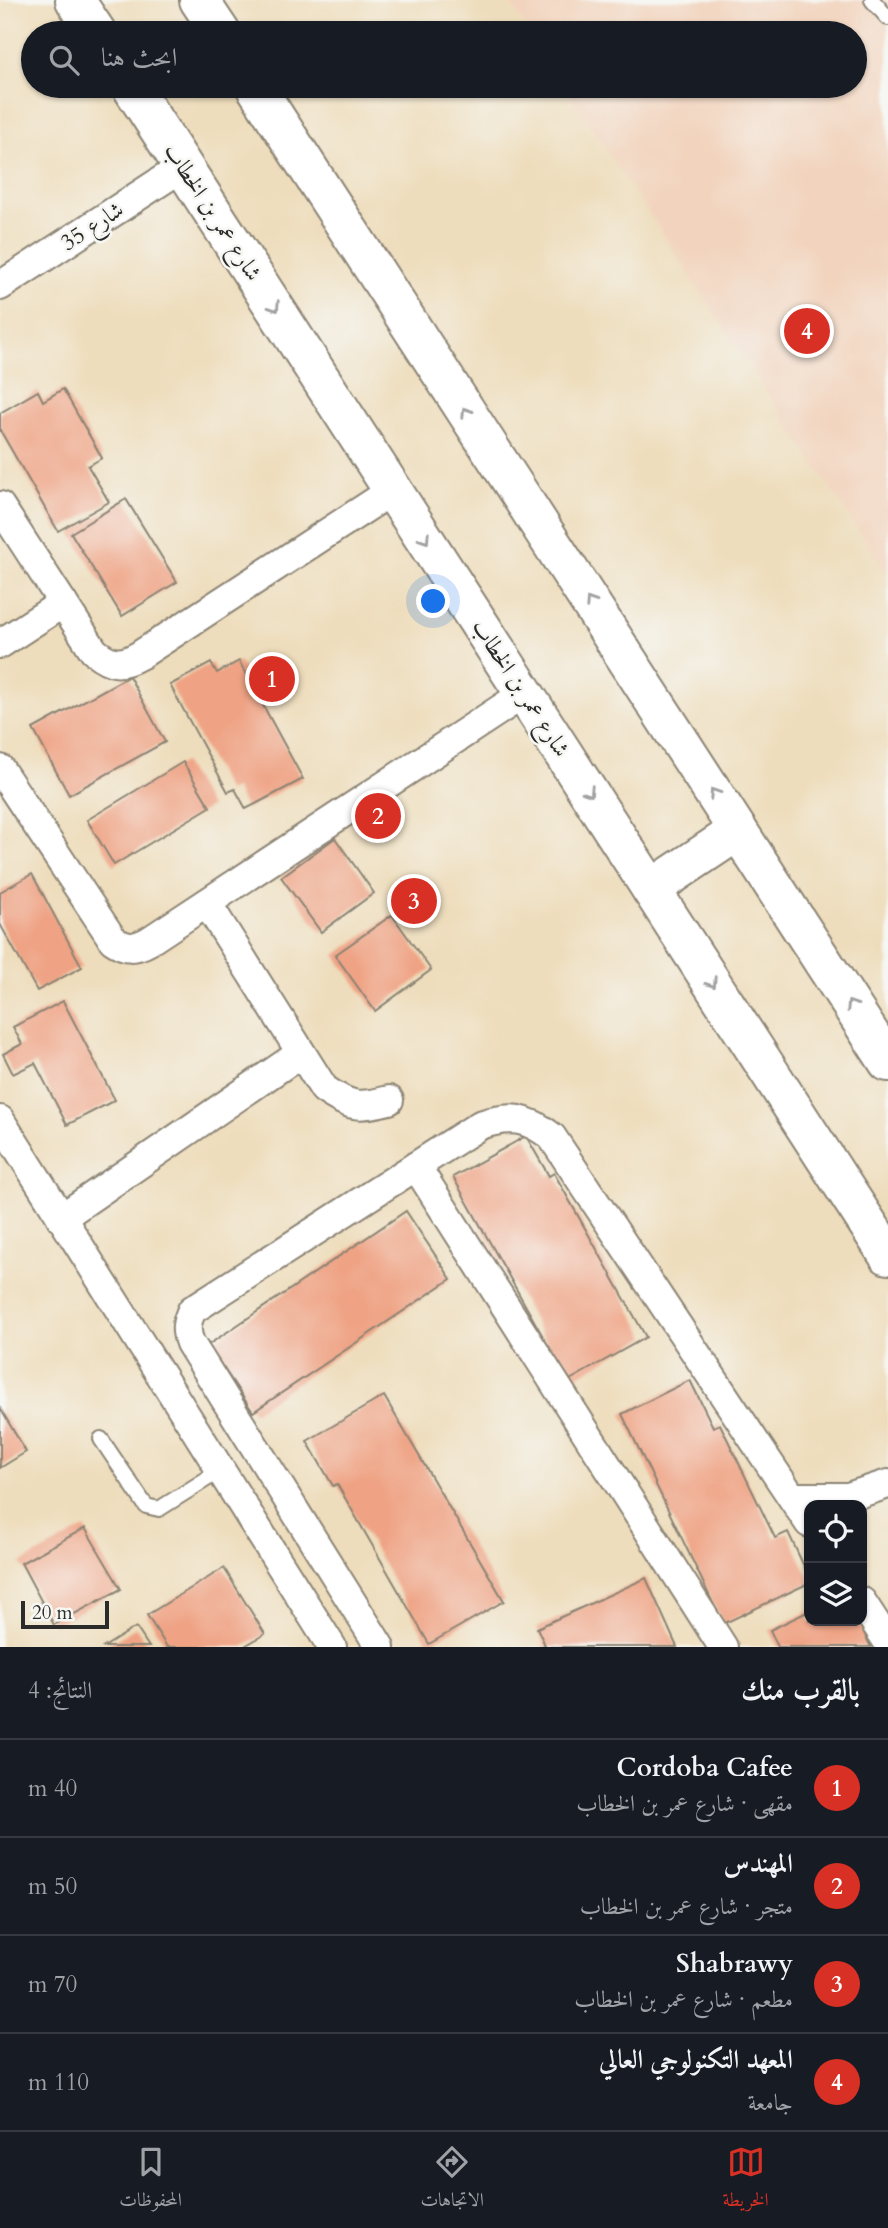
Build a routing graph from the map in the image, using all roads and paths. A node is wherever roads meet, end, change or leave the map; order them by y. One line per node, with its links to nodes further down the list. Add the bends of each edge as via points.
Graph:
1 (75, 0): 5 (street)
2 (199, 0): 6 (street)
3 (872, 0): 4 (lane)
4 (888, 18)
5 (89, 21)
6 (213, 21)
7 (139, 98): 9 (street, شارع عمر بن الخطاب)
8 (263, 98): 17 (street, one-way to 8)
9 (184, 166): 10 (street, شارع 35); 11 (street, شارع عمر بن الخطاب, one-way to 11)
10 (0, 286)
11 (393, 490): 13 (street, via 129,662 116,663 94,651); 15 (street, شارع عمر بن الخطاب, one-way to 15)
12 (0, 506): 13 (street)
13 (63, 603): 14 (street)
14 (0, 644)
15 (524, 693): 18 (street, شارع عمر بن الخطاب, one-way to 18); 19 (street)
16 (0, 769): 19 (street, via 121,946 140,946)
17 (738, 831): 18 (street); 21 (street, one-way to 17)
18 (651, 889): 26 (street, شارع عمر بن الخطاب, one-way to 26)
19 (207, 903): 20 (street)
20 (301, 1054): 22 (street, via 324,1088 343,1102 366,1106); 25 (street)
21 (888, 1062)
22 (389, 1100)
23 (0, 1120): 25 (street)
24 (416, 1166): 30 (street, via 480,1125 498,1119 537,1125 552,1137); 35 (street, via 192,1310 186,1332); 36 (street)
25 (61, 1218): 28 (street)
26 (888, 1255)
27 (101, 1439): 28 (lane, via 146,1506 159,1509)
28 (220, 1470): 34 (street)
29 (888, 1485): 30 (street, via 848,1497)
30 (792, 1497): 31 (street)
31 (804, 1515)
32 (867, 1608): 33 (street)
33 (886, 1630)
34 (332, 1647)
35 (380, 1647)
36 (723, 1647)

